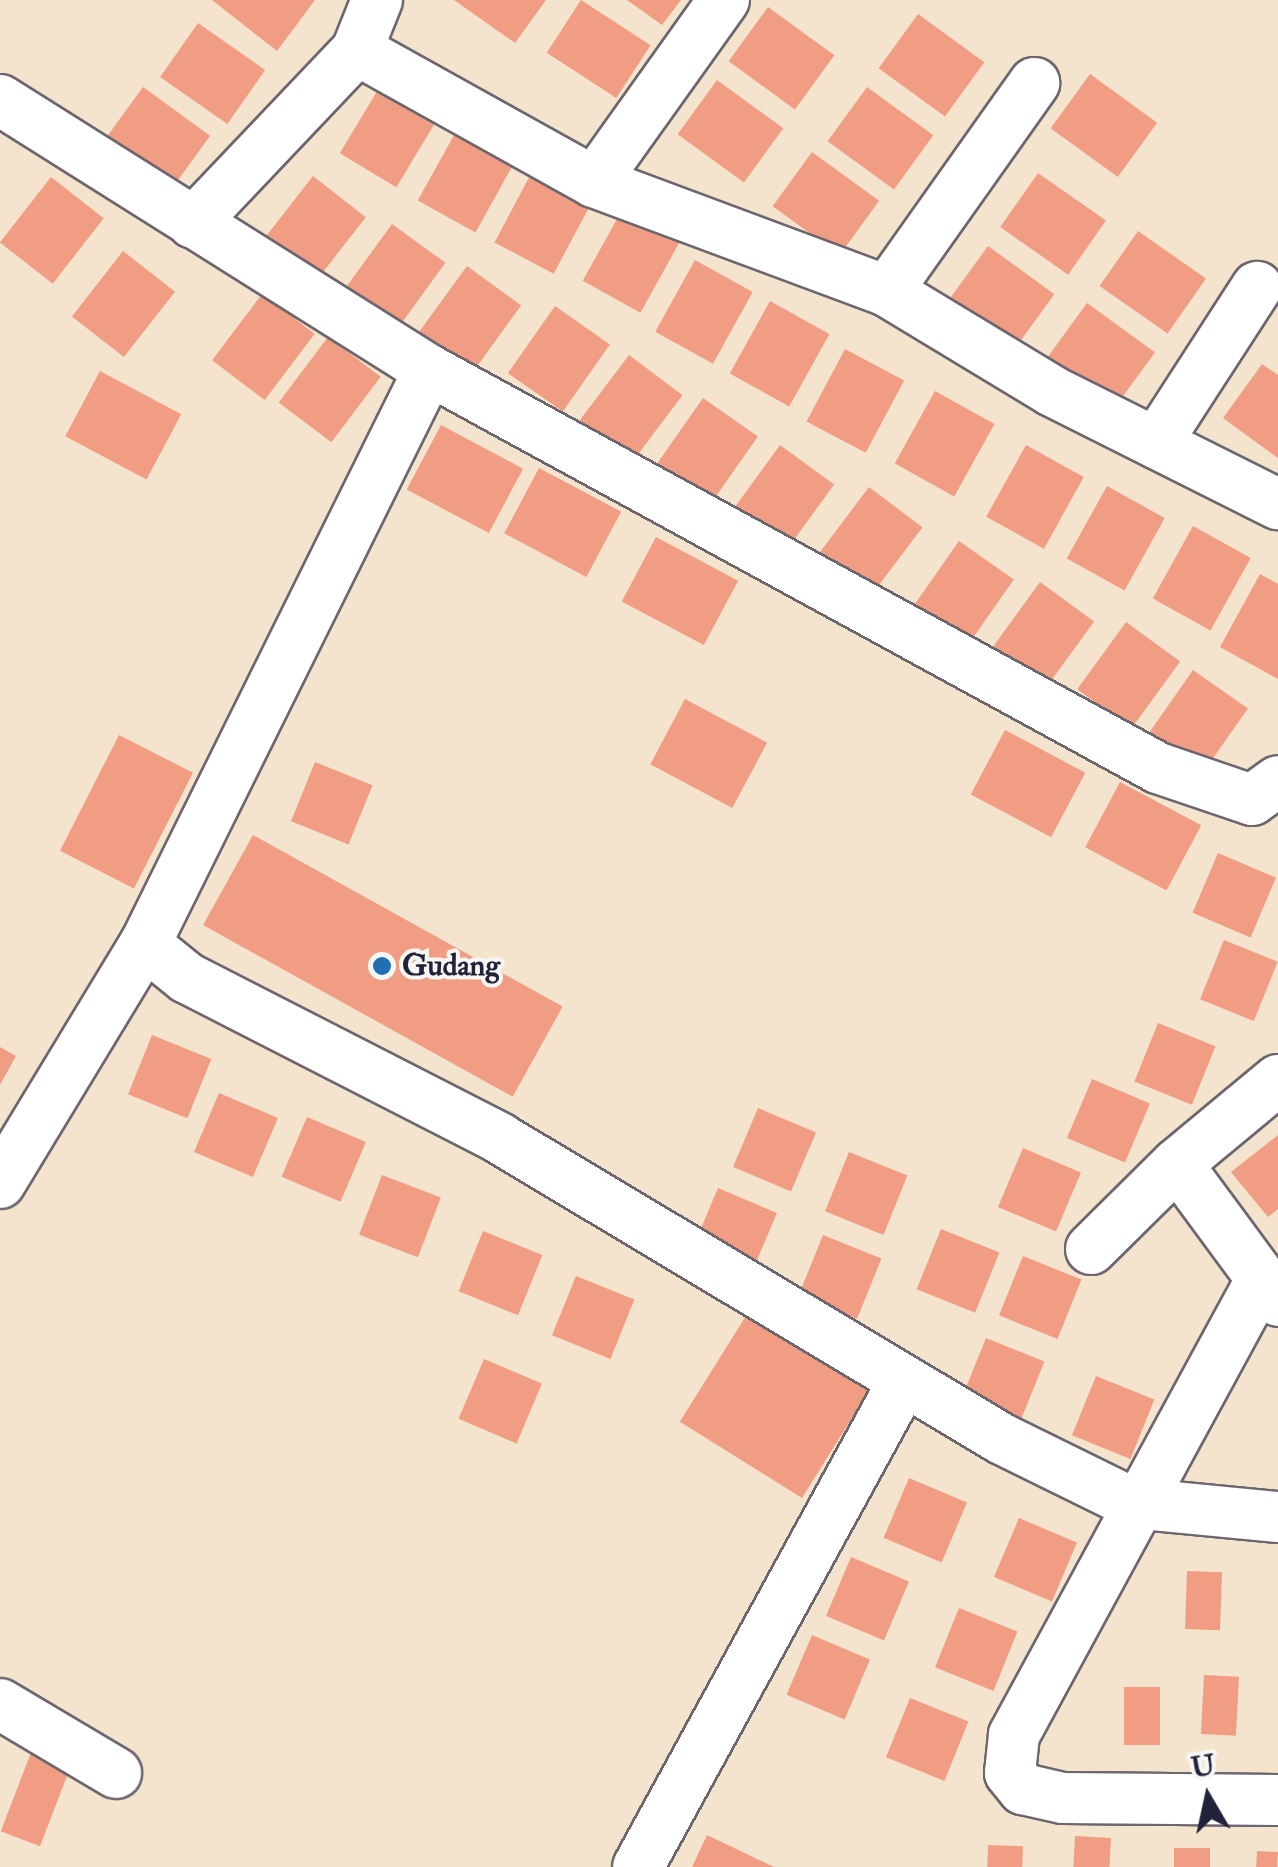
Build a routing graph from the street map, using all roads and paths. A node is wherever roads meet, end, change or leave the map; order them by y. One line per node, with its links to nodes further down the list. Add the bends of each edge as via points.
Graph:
1 (377, 0): 3 (street)
2 (724, 0): 6 (street)
3 (356, 50): 6 (street); 7 (street)
4 (1034, 83): 9 (street)
5 (0, 100): 7 (street)
6 (594, 182): 9 (street)
7 (193, 223): 10 (street)
8 (1256, 287): 11 (street)
9 (887, 291): 11 (street)
10 (430, 370): 13 (street, via 1158,768 1252,800); 14 (street)
11 (1156, 443): 12 (street)
12 (1278, 504)
13 (1278, 780)
14 (145, 944): 17 (street); 20 (street, via 188,978 499,1138)
15 (1278, 1080): 16 (street)
16 (1177, 1164): 18 (street); 19 (street)
17 (0, 1183)
18 (1091, 1250)
19 (1270, 1291): 21 (street)
20 (902, 1384): 21 (street); 26 (street)
21 (1132, 1503): 22 (street); 25 (street, via 1014,1735 1010,1774 1024,1789 1063,1798)
22 (1278, 1516)
23 (0, 1704): 24 (street)
24 (116, 1773)
25 (1278, 1800)
26 (638, 1867)

